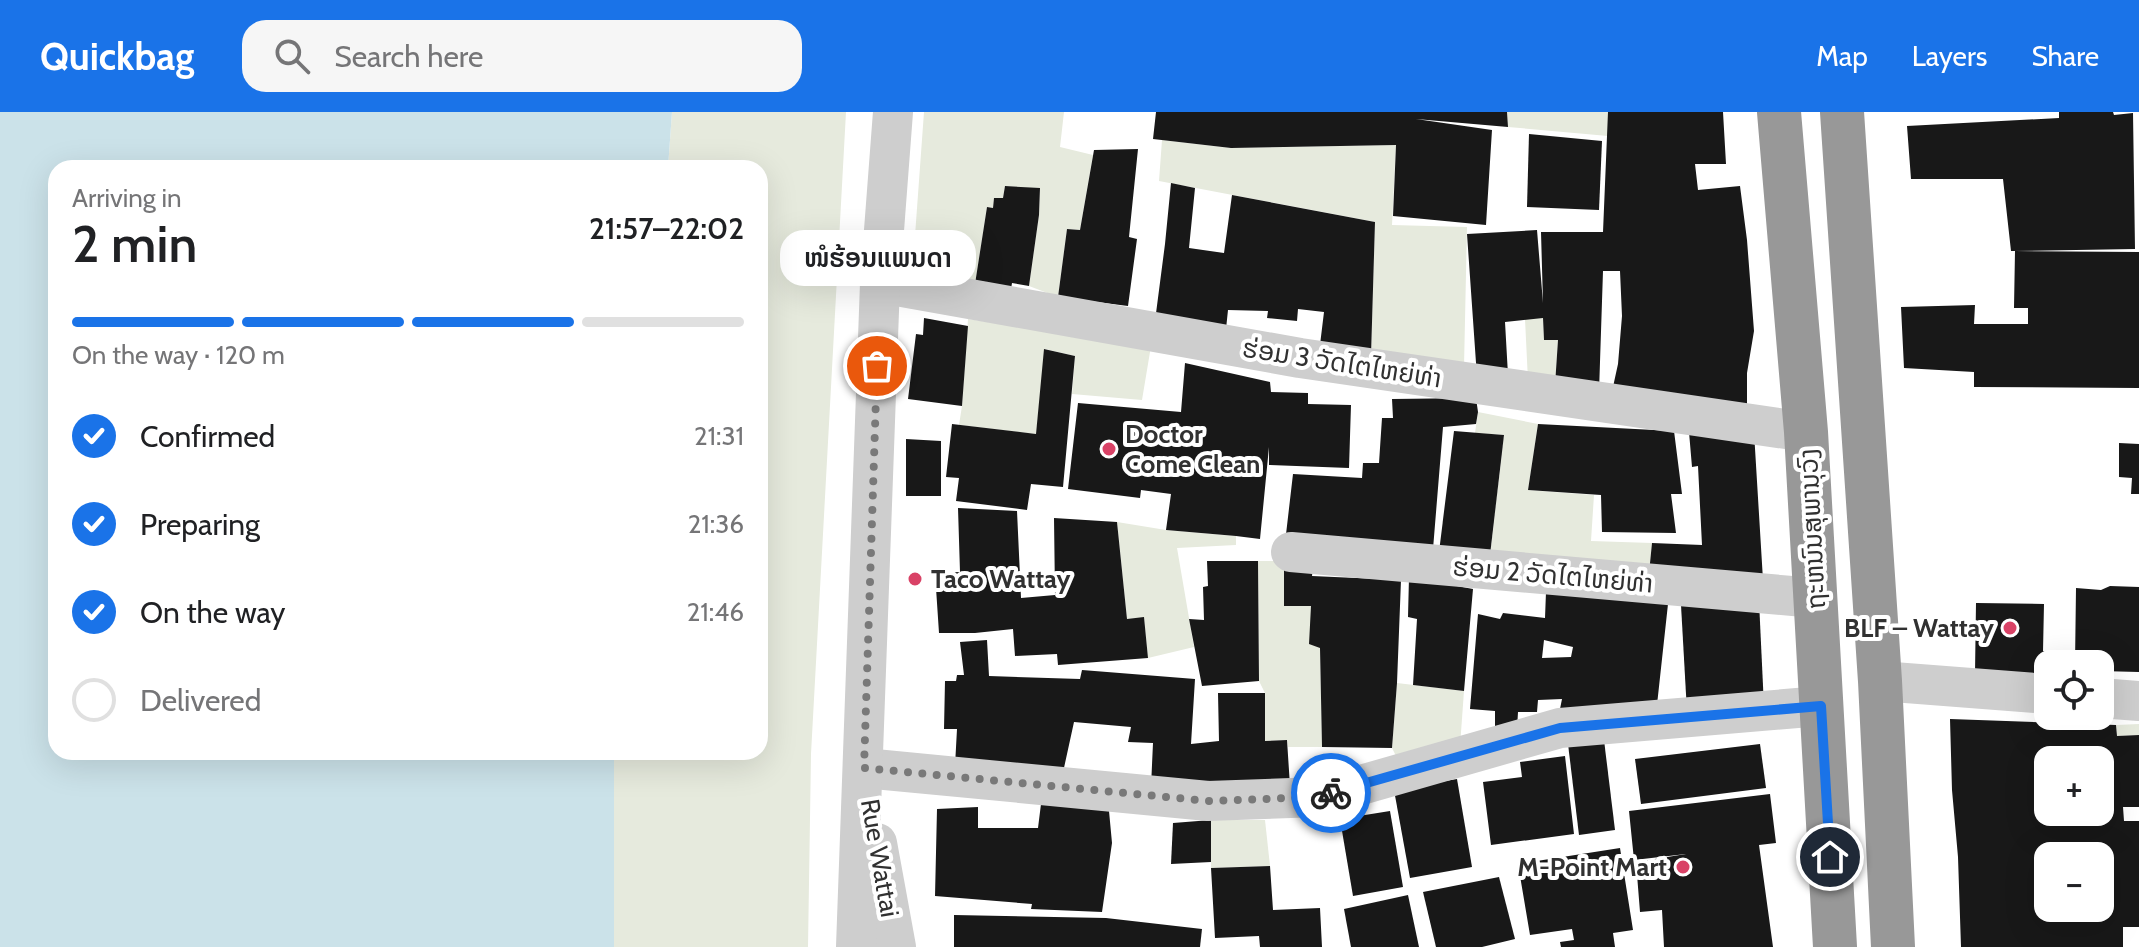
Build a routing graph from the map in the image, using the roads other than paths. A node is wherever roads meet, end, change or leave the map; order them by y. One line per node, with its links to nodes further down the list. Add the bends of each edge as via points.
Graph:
1 (893, 112): 4 (street)
2 (1779, 112): 5 (highway, ຖະຫນົນສຸພານຸວົງ)
3 (1842, 112): 8 (highway)
4 (880, 283): 5 (street, ຮ່ອມ 3 ວັດໄຕໄຫຍ່ທ່າ, via 1300,358); 13 (street)
5 (1806, 432): 7 (highway, ຖະຫນົນສຸພານຸວົງ)
6 (1291, 552): 7 (street, ຮ່ອມ 2 ວັດໄຕໄຫຍ່ທ່າ)
7 (1815, 598): 12 (highway, ຖະຫນົນສຸພານຸວົງ)
8 (1880, 681): 9 (street); 17 (highway)
9 (2034, 693)
10 (2114, 699): 11 (street)
11 (2139, 701)
12 (1821, 706): 13 (street, via 1560,728 1319,797 1208,801); 16 (highway, ຖະຫນົນສຸພານຸວົງ)
13 (864, 768): 14 (street); 15 (street, Rue Wattai)
14 (856, 947)
15 (896, 947)
16 (1835, 947)
17 (1893, 947)

